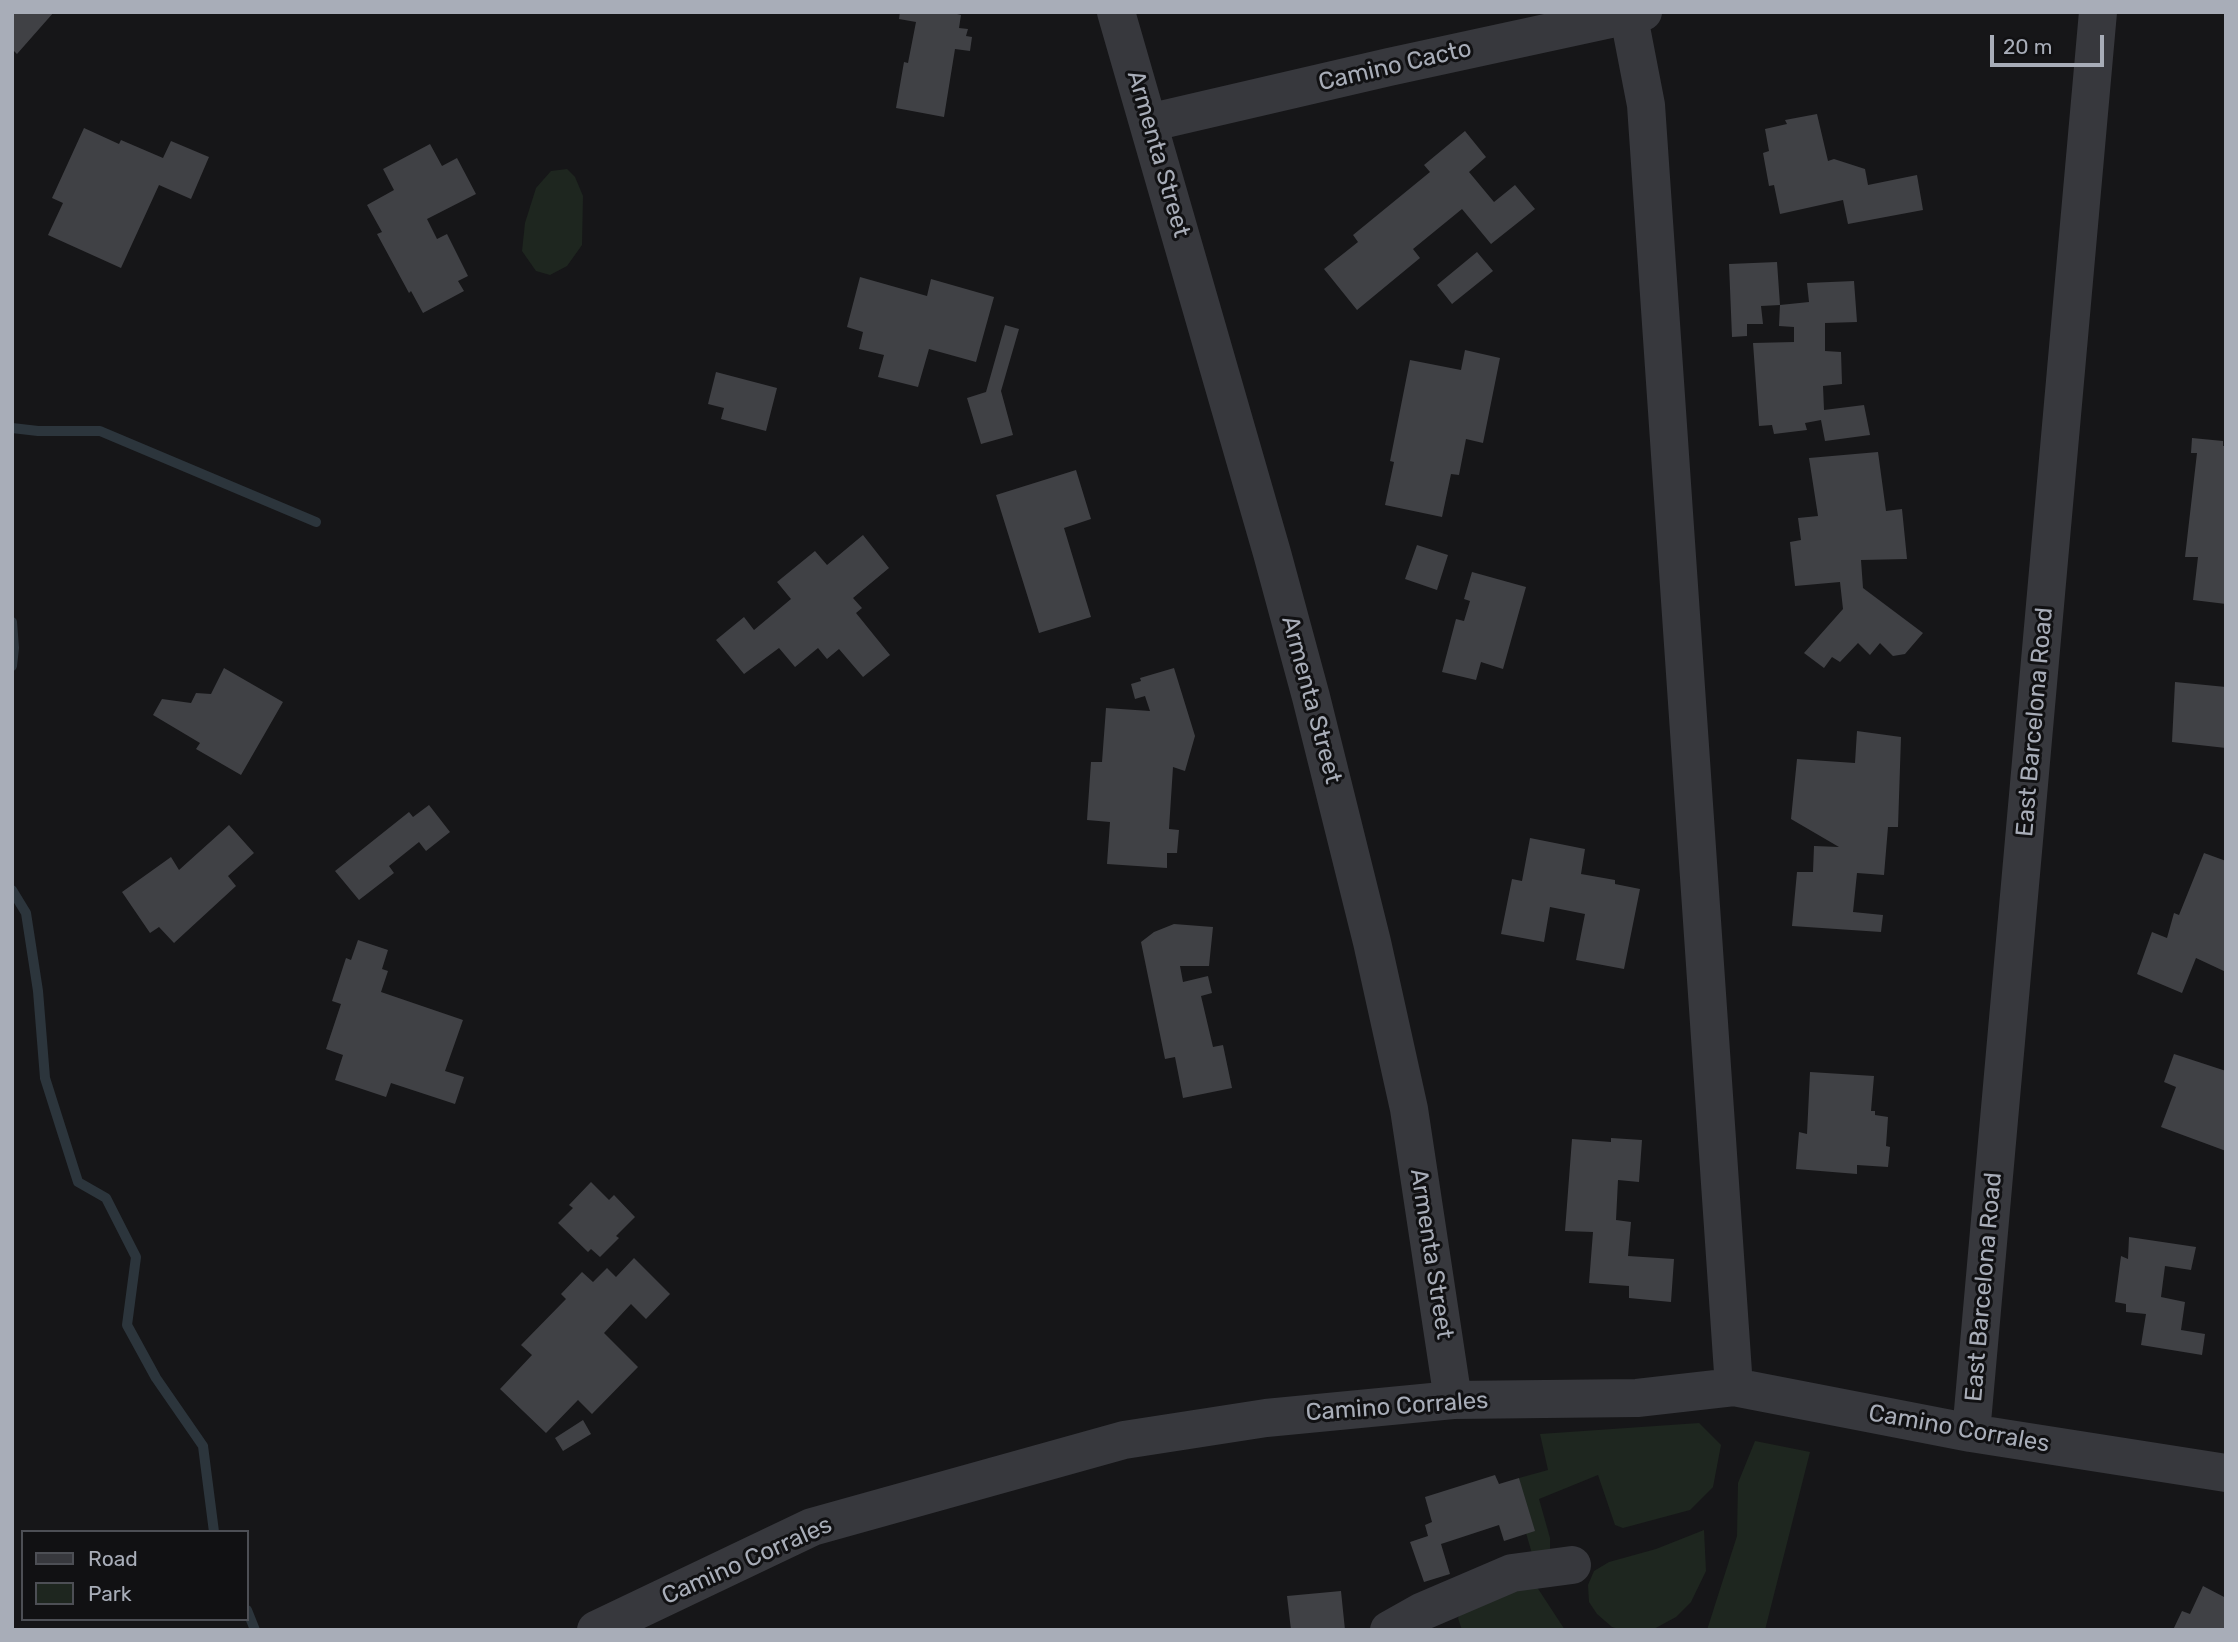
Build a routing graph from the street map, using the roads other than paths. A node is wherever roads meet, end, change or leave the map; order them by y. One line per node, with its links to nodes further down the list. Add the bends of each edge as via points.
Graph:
1 (1116, 12): 4 (street, Armenta Street)
2 (2098, 12): 7 (street, East Barcelona Road)
3 (1633, 13): 4 (street, Camino Cacto); 5 (street, via 1646,105)
4 (1148, 123): 6 (street, Armenta Street, via 1272,553 1369,929 1409,1109)
5 (1734, 1387): 6 (street, Camino Corrales, via 1637,1398); 7 (street, Camino Corrales)
6 (1453, 1400): 10 (street, Camino Corrales, via 1266,1418 1124,1440 812,1527)
7 (1971, 1433): 8 (street, Camino Corrales)
8 (2226, 1472)
9 (1572, 1565): 11 (street, via 1512,1573)
10 (596, 1630)
11 (1389, 1630)

